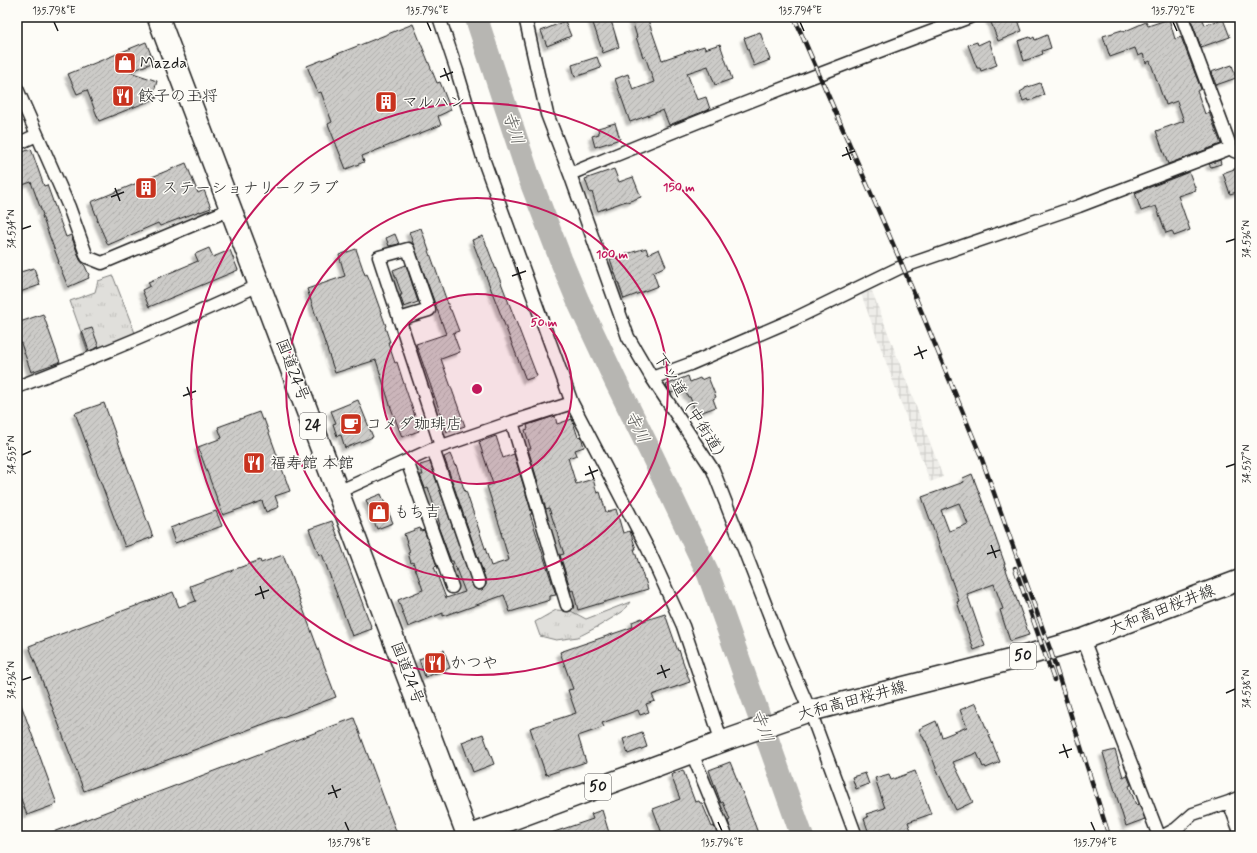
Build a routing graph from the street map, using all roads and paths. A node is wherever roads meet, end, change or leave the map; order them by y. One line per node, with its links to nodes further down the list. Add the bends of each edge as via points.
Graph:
1 (158, 17): 11 (highway, 国道24号 / 24)
2 (439, 17): 16 (street, via 484,161)
3 (525, 17): 10 (street, 下ツ道（中街道）, via 547,114)
4 (970, 17): 10 (street, via 831,69)
5 (1182, 17): 9 (street)
6 (17, 89): 7 (street)
7 (37, 136): 8 (street); 11 (street, via 69,207 87,257 102,263)
8 (17, 144)
9 (1236, 151): 14 (street, via 899,268 792,320)
10 (570, 174): 14 (street, 下ツ道（中街道）, via 628,337)
11 (231, 209): 12 (highway, 国道24号 / 24)
12 (259, 285): 15 (street, via 189,317); 20 (highway, 国道24号 / 24)
13 (399, 319): 13 (street, via 379,257 408,249 429,310); 18 (street)
14 (652, 378): 26 (street, 下ツ道（中街道）, via 713,470)
15 (17, 387)
16 (572, 403): 17 (street); 27 (street, via 648,549 684,626)
17 (512, 422): 18 (street); 24 (street)
18 (437, 448): 19 (street); 22 (street)
19 (407, 461): 20 (street); 23 (street)
20 (338, 492): 31 (highway, 国道24号 / 24)
21 (1240, 580): 25 (main road, 大和高田桜井線 / 50)
22 (479, 582)
23 (452, 587)
24 (567, 605)
25 (1083, 640): 26 (main road, 大和高田桜井線 / 50); 34 (street)
26 (805, 713): 27 (main road, 大和高田桜井線 / 50); 33 (street, 下ツ道（中街道）)
27 (725, 741): 28 (main road, 大和高田桜井線 / 50)
28 (692, 753): 31 (main road, 大和高田桜井線 / 50); 32 (street)
29 (1235, 799): 30 (street); 35 (street, via 1193,814 1176,829)
30 (1240, 832)
31 (468, 836)
32 (726, 836)
33 (856, 836)
34 (1159, 836)
35 (1163, 836)

